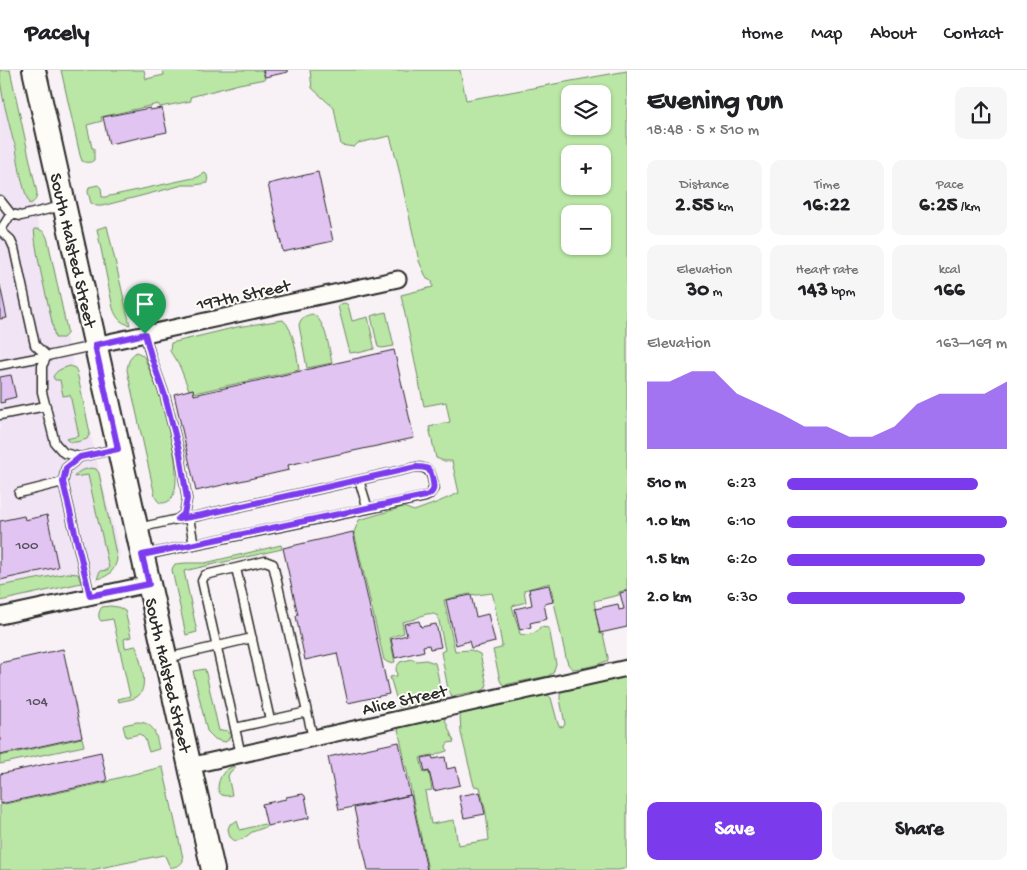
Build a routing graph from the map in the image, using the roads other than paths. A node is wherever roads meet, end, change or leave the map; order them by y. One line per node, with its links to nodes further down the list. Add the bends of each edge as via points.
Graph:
1 (34, 70): 3 (main road, South Halsted Street)
2 (0, 200): 4 (lane)
3 (64, 206): 4 (lane, via 21,216); 8 (main road, South Halsted Street)
4 (10, 214): 5 (lane)
5 (0, 231): 9 (lane, via 10,239 14,248 34,345)
6 (398, 279): 7 (street, 197th Street)
7 (145, 334): 8 (street, 197th Street); 20 (lane, via 180,454 187,499 184,514)
8 (95, 345): 9 (lane); 13 (main road, South Halsted Street)
9 (47, 356): 10 (lane); 11 (lane, via 42,366 42,392)
10 (0, 365)
11 (46, 406): 12 (lane); 14 (lane, via 54,443 64,453)
12 (0, 415)
13 (118, 449): 14 (lane); 21 (main road, South Halsted Street)
14 (80, 457): 16 (lane, via 66,468)
15 (359, 480): 18 (lane); 18 (lane, via 416,467 430,472 434,488 429,495); 19 (lane)
16 (63, 482): 17 (lane); 26 (lane)
17 (19, 493)
18 (368, 509): 22 (lane)
19 (189, 518): 20 (lane); 22 (lane)
20 (178, 519): 21 (lane)
21 (136, 529): 23 (main road, South Halsted Street)
22 (194, 545): 23 (lane)
23 (142, 555): 25 (main road, South Halsted Street)
24 (236, 568): 28 (lane); 29 (lane, via 205,575 202,580); 32 (lane, via 265,561 273,564)
25 (149, 584): 26 (street); 30 (main road, South Halsted Street)
26 (90, 596): 27 (street)
27 (0, 616)
28 (252, 638): 29 (lane); 33 (lane)
29 (217, 646): 30 (lane); 34 (lane)
30 (165, 658): 37 (main road, South Halsted Street)
31 (627, 668): 35 (street, Alice Street)
32 (307, 712): 33 (lane); 35 (lane)
33 (270, 720): 34 (lane)
34 (235, 728): 36 (lane)
35 (313, 738): 36 (street, Alice Street)
36 (241, 754): 37 (street, Alice Street)
37 (189, 766): 38 (main road, South Halsted Street)
38 (213, 870)

